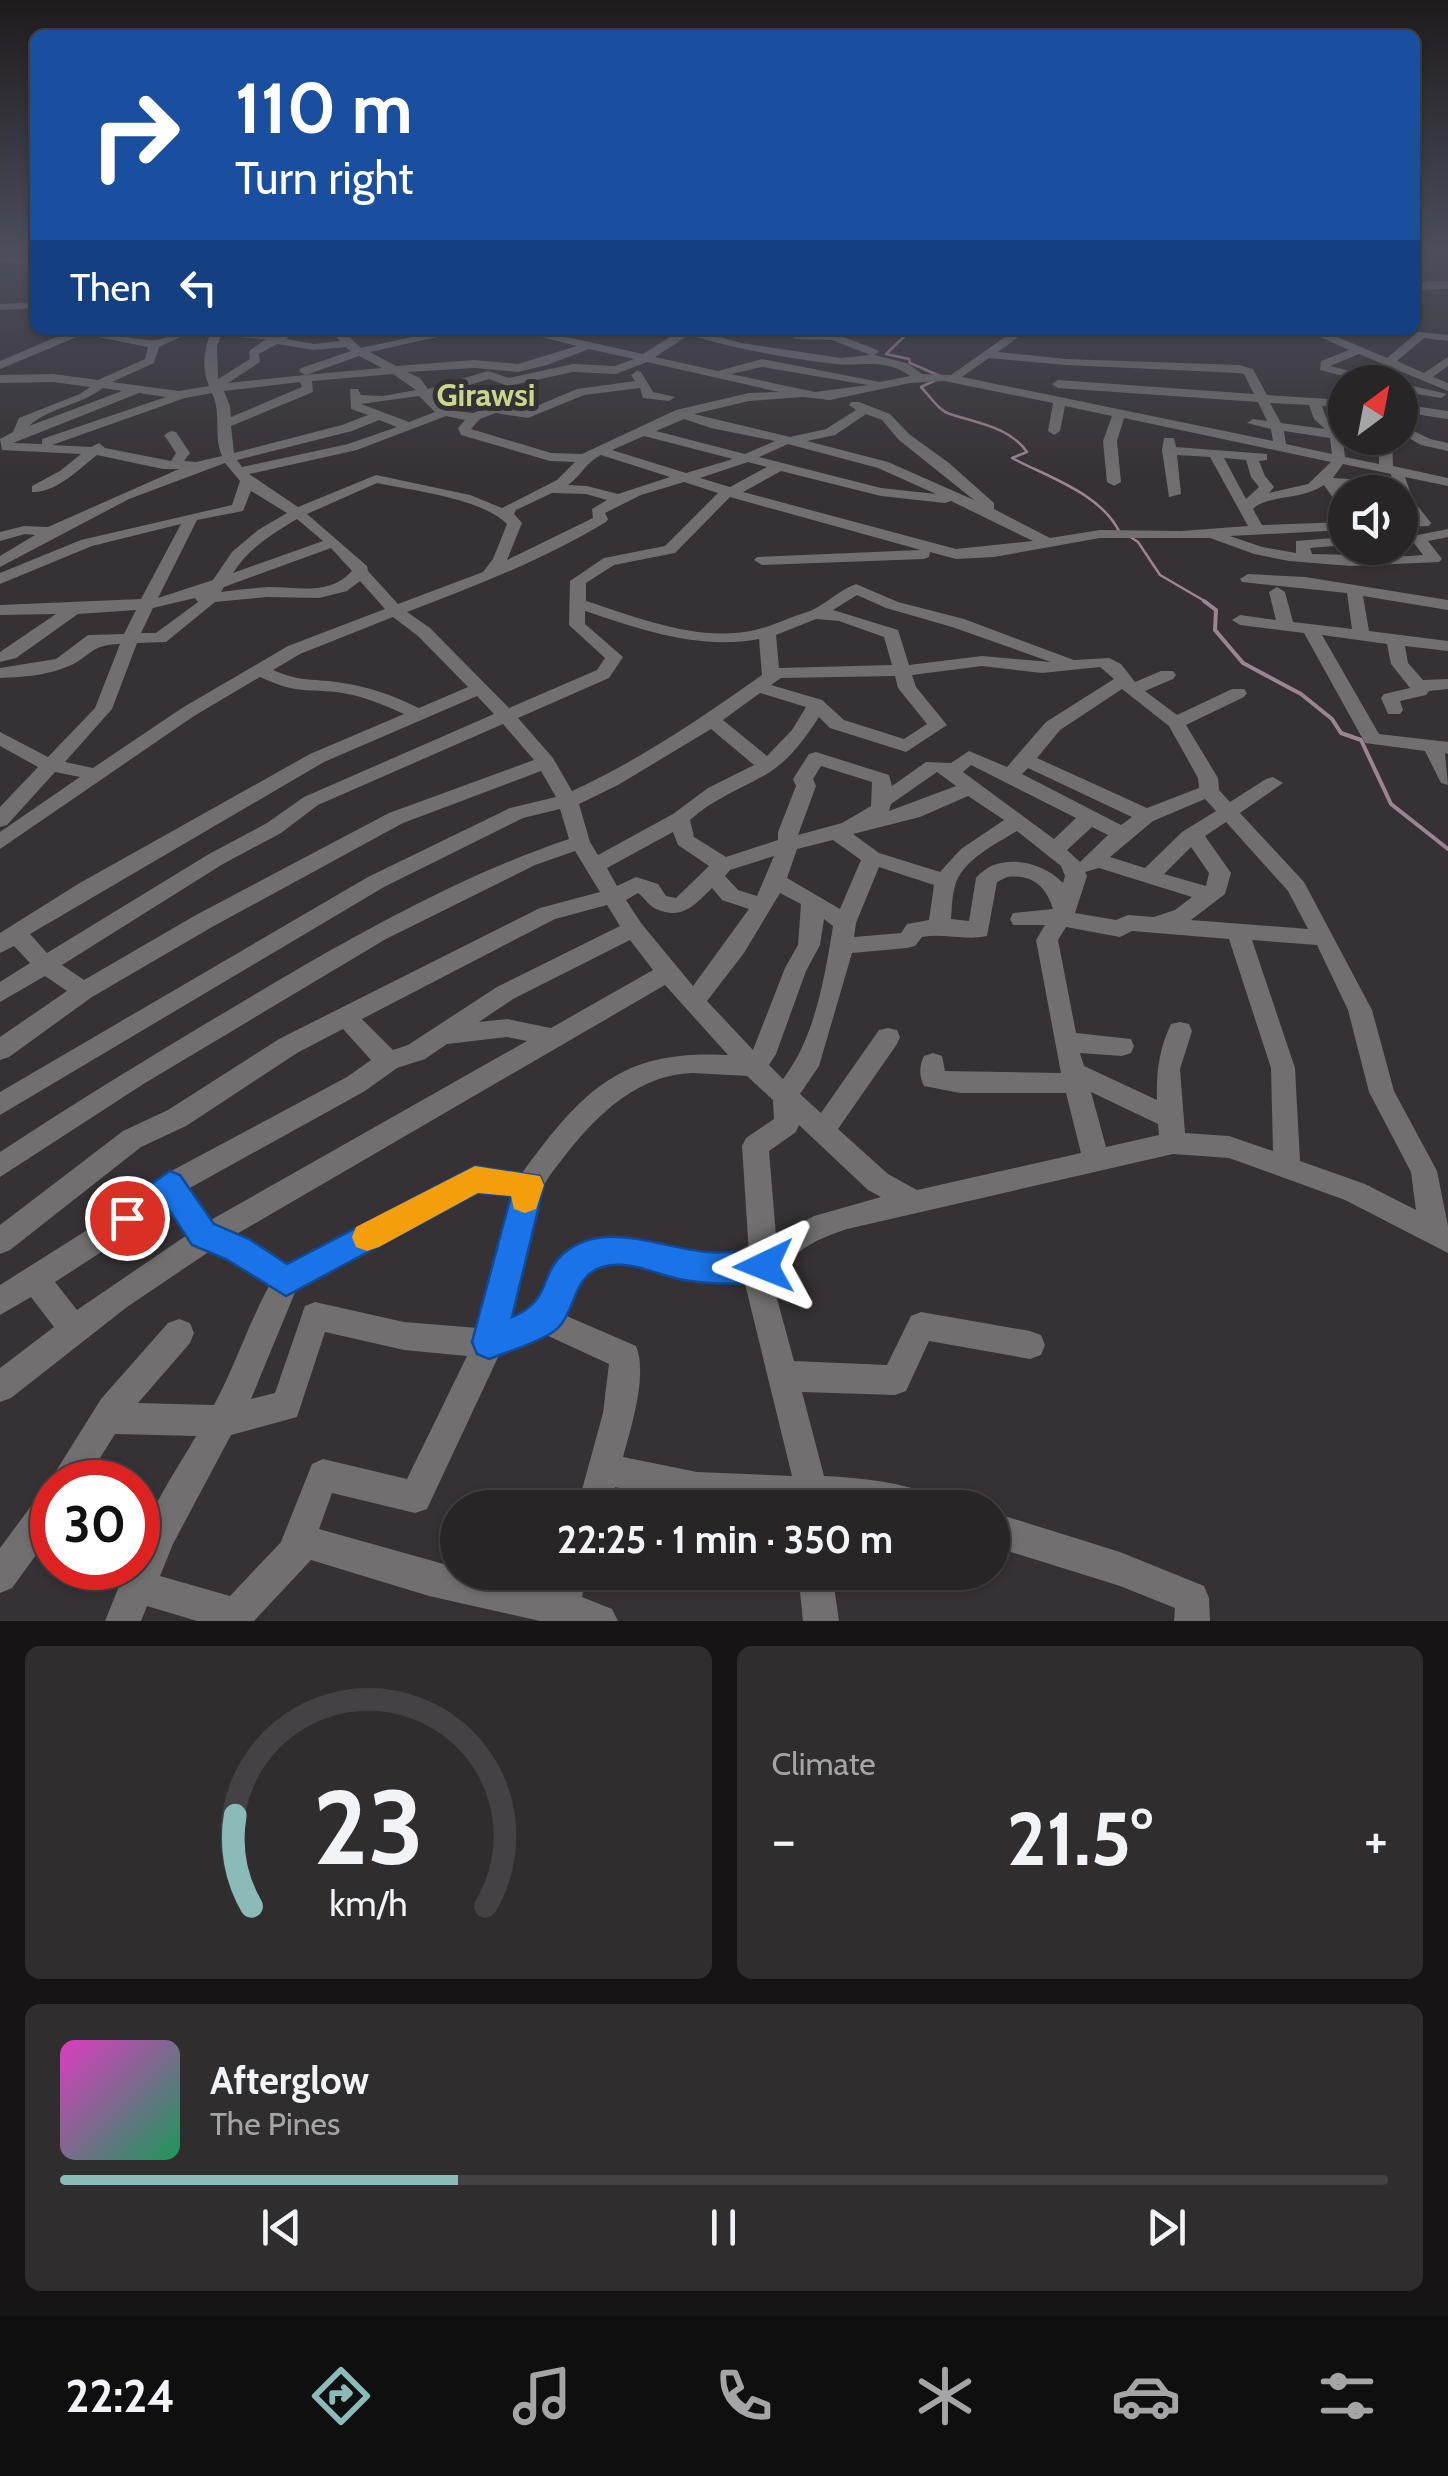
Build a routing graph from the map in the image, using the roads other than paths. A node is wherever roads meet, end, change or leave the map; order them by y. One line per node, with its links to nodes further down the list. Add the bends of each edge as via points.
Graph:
1 (70, 335): 30 (street)
2 (106, 335): 19 (street)
3 (178, 335): 19 (street)
4 (216, 335): 58 (street, via 210,360)
5 (251, 335): 17 (street)
6 (282, 335): 17 (street)
7 (341, 335): 21 (street)
8 (417, 335): 21 (street)
9 (472, 335): 15 (street)
10 (549, 335): 20 (street)
11 (681, 335): 24 (street)
12 (705, 335): 25 (street, via 792,354)
13 (1016, 335): 23 (street)
14 (1323, 335): 22 (street)
15 (476, 336)
16 (796, 336): 25 (street, via 839,338)
17 (275, 338): 21 (street); 58 (street, via 253,353 256,360)
18 (1448, 338): 28 (street, via 1422,334)
19 (154, 345): 42 (street, via 150,361)
20 (587, 346): 24 (street); 32 (street)
21 (353, 347): 34 (street); 40 (street)
22 (1359, 350): 28 (street); 33 (street, via 1325,363)
23 (992, 354): 27 (street); 37 (street)
24 (642, 359): 35 (street); 38 (street, via 612,371 573,368); 43 (street, via 636,364)
25 (881, 360): 37 (street)
26 (1448, 360): 46 (street)
27 (1066, 362): 29 (street); 45 (street)
28 (1389, 362): 46 (street)
29 (1176, 363): 31 (street); 51 (street)
30 (0, 365)
31 (1222, 366): 54 (street); 62 (street, via 1248,372)
32 (514, 368): 34 (street); 38 (street)
33 (1328, 369)
34 (396, 370): 36 (street); 50 (street)
35 (720, 374): 44 (street, via 762,363); 53 (street)
36 (352, 376): 41 (street); 57 (street)
37 (937, 377): 44 (street); 59 (street)
38 (530, 378): 50 (street, via 508,382 488,375)
39 (0, 379): 42 (street)
40 (275, 379): 41 (street); 58 (street)
41 (304, 379): 58 (street, via 309,389 283,398)
42 (102, 383): 48 (street); 82 (street, via 35,414)
43 (640, 384): 55 (street, via 648,395); 73 (street, via 576,393 528,414 495,409)
44 (876, 384): 56 (street)
45 (1058, 384): 51 (street); 59 (street)
46 (1426, 384): 47 (street); 49 (street); 61 (street)
47 (1418, 385)
48 (139, 390): 52 (street); 82 (street)
49 (1448, 391)
50 (423, 393): 57 (street); 68 (street)
51 (1185, 393): 54 (street)
52 (187, 394): 58 (street); 74 (street)
53 (800, 394): 56 (street); 69 (street, via 749,396)
54 (1231, 396): 62 (street)
55 (668, 397)
56 (832, 397): 64 (street); 65 (street)
57 (356, 398): 72 (street, via 355,406)
58 (220, 401): 105 (street)
59 (1056, 401): 70 (street); 81 (street)
60 (1314, 401): 62 (street); 63 (street); 78 (street)
61 (1418, 401)
62 (1263, 402): 66 (street, via 1238,404); 79 (street)
63 (1328, 402)
64 (808, 408)
65 (865, 409): 86 (street, via 830,432); 120 (street, via 892,422 991,505)
66 (1240, 411)
67 (1418, 411): 71 (street)
68 (445, 412): 73 (street); 77 (street)
69 (680, 413): 80 (street); 86 (street)
70 (1120, 414): 75 (street); 111 (street, via 1110,442)
71 (1448, 415)
72 (378, 416): 77 (street); 105 (street)
73 (476, 416): 98 (street, via 464,428 474,436 550,457)
74 (127, 417): 90 (street); 92 (street)
75 (1172, 424): 91 (street); 93 (street)
76 (1253, 424): 79 (street)
77 (409, 426): 105 (street, via 369,442)
78 (1328, 427)
79 (1277, 428): 83 (street); 91 (street)
80 (640, 431): 94 (street); 99 (street)
81 (1054, 431)
82 (20, 434): 89 (street)
83 (1328, 435)
84 (171, 436): 101 (street, via 184,452)
85 (1418, 438): 87 (street)
86 (789, 440): 99 (street); 103 (street)
87 (1426, 442): 88 (street); 109 (street, via 1434,448)
88 (1448, 443)
89 (0, 445): 90 (street)
90 (37, 446): 92 (street)
91 (1275, 446): 97 (street, via 1266,458); 100 (street)
92 (94, 450): 101 (street); 113 (street)
93 (1169, 450): 95 (street); 116 (street)
94 (601, 451): 98 (street); 108 (street)
95 (1215, 453): 97 (street); 119 (street)
96 (1339, 455): 100 (street)
97 (1252, 456): 119 (street, via 1267,488)
98 (584, 458): 114 (street, via 580,470)
99 (744, 458): 104 (street); 108 (street)
100 (1340, 460): 106 (street); 107 (street)
101 (175, 465): 102 (street)
102 (201, 465): 105 (street); 125 (street)
103 (883, 465): 112 (street); 118 (street)
104 (780, 466): 112 (street); 115 (street)
105 (238, 470): 121 (street); 123 (street, via 238,508)
106 (1331, 475)
107 (1391, 475)
108 (684, 478): 115 (street); 117 (street)
109 (1441, 480)
110 (1328, 481): 119 (street)
111 (1114, 482)
112 (855, 486): 118 (street)
113 (37, 489)
114 (548, 489): 117 (street); 122 (street, via 518,502)
115 (730, 492): 133 (street); 146 (street, via 670,550 609,561 578,581)
116 (1174, 494)
117 (616, 498): 139 (street, via 597,512 601,519)
118 (958, 499): 120 (street)
119 (1250, 504): 126 (street)
120 (985, 511): 132 (street)
121 (298, 513): 122 (street, via 376,479 465,498); 130 (street); 143 (street, via 236,555)
122 (507, 515): 139 (street, via 514,533)
123 (191, 517): 140 (street, via 110,534); 147 (street)
124 (1328, 527): 126 (street)
125 (55, 530): 129 (street); 137 (street)
126 (1257, 530): 127 (street)
127 (1210, 532): 132 (street, via 1100,534); 135 (street, via 1235,546)
128 (1448, 533): 135 (street, via 1418,539 1434,559 1365,564)
129 (0, 536)
130 (334, 542): 138 (street); 143 (street)
131 (1328, 542): 135 (street, via 1301,544)
132 (1048, 543): 133 (street)
133 (956, 554): 134 (street)
134 (863, 556): 136 (street); 145 (street, via 870,574)
135 (1305, 556)
136 (762, 560)
137 (0, 562)
138 (362, 569): 143 (street, via 351,584 329,594); 152 (street)
139 (489, 574): 152 (street)
140 (0, 579)
141 (1248, 579): 142 (street)
142 (1354, 590): 148 (street); 159 (street)
143 (213, 592): 147 (street); 161 (street, via 160,638)
144 (1276, 592): 155 (street)
145 (856, 594): 153 (street); 164 (street)
146 (578, 603): 158 (street, via 711,639); 178 (street, via 577,626 614,657 603,674)
147 (148, 604): 149 (street); 161 (street)
148 (1448, 606)
149 (74, 609): 151 (street); 163 (street)
150 (0, 610): 151 (street)
151 (34, 610): 156 (street)
152 (395, 610): 165 (street); 173 (street)
153 (821, 611): 158 (street); 166 (street, via 892,634)
154 (1240, 620): 155 (street)
155 (1286, 626): 157 (street)
156 (0, 628)
157 (1311, 630): 159 (street); 182 (street, via 1372,738)
158 (767, 633): 169 (street)
159 (1361, 635): 160 (street)
160 (1395, 638): 162 (street); 172 (street, via 1400,664)
161 (129, 642): 167 (street, via 94,639 78,658 47,670); 184 (street, via 98,717)
162 (1448, 646)
163 (0, 656)
164 (1069, 663): 166 (street, via 1042,668 982,661); 171 (street, via 1103,662)
165 (261, 670): 177 (street, via 294,686 376,695); 188 (street)
166 (900, 670): 169 (street, via 793,672); 175 (street, via 938,725 906,746 837,724)
167 (0, 674)
168 (1167, 676): 171 (street)
169 (764, 682): 175 (street); 179 (street)
170 (1448, 684): 172 (street)
171 (1128, 685): 180 (street); 186 (street, via 1053,726)
172 (1418, 686): 176 (street, via 1420,691 1390,698)
173 (480, 688): 177 (street); 178 (street)
174 (1238, 694): 180 (street)
175 (816, 704): 185 (street, via 798,738)
176 (1394, 710)
177 (418, 714): 229 (street, via 282,777)
178 (508, 718): 183 (street); 230 (street, via 311,801)
179 (712, 720): 185 (street); 193 (street)
180 (1176, 723): 192 (street)
181 (0, 738): 184 (street)
182 (1440, 747): 189 (street)
183 (546, 762): 193 (street); 232 (street, via 396,818)
184 (47, 764): 188 (street); 198 (street)
185 (765, 765): 199 (street, via 715,790)
186 (1017, 769): 187 (street, via 969,757); 196 (street); 197 (street)
187 (952, 772): 191 (street); 194 (street, via 933,766)
188 (96, 775): 205 (street)
189 (1448, 779)
190 (1273, 782): 195 (street)
191 (969, 788): 200 (street, via 913,812); 201 (street)
192 (1209, 790): 195 (street); 197 (street)
193 (568, 800): 206 (street); 248 (street, via 517,814 376,882)
194 (881, 802): 200 (street); 207 (street, via 882,779 816,758 803,779)
195 (1227, 810): 203 (street); 228 (street, via 1296,887)
196 (1090, 816): 204 (street); 208 (street)
197 (1147, 816): 204 (street)
198 (0, 820)
199 (680, 820): 211 (street); 213 (street, via 686,840)
200 (867, 822): 202 (street)
201 (1021, 822): 208 (street); 216 (street, via 984,841)
202 (836, 832): 207 (street); 209 (street)
203 (1193, 834): 214 (street); 217 (street, via 1220,873)
204 (1124, 835): 210 (street)
205 (0, 842)
206 (580, 842): 211 (street); 252 (street, via 378,932)
207 (788, 844): 213 (street); 215 (street)
208 (1055, 849): 212 (street)
209 (872, 858): 216 (street); 227 (street)
210 (1095, 860): 212 (street); 214 (street)
211 (594, 866): 218 (street)
212 (1073, 870): 221 (street)
213 (718, 871): 218 (street, via 681,906 659,902 650,888 636,884); 220 (street, via 730,894)
214 (1149, 876): 217 (street)
215 (775, 881): 219 (street); 220 (street)
216 (945, 881): 223 (street)
217 (1208, 896): 224 (street, via 1184,915)
218 (612, 897): 225 (street); 235 (street, via 548,913)
219 (810, 900): 227 (street); 245 (street, via 815,923 802,963)
220 (762, 905): 234 (street)
221 (1062, 914): 222 (street); 223 (street, via 1055,887 1026,868 999,869 986,878 979,930); 224 (street, via 1120,929 1128,923); 240 (street, via 1047,940)
222 (1021, 919)
223 (939, 926): 227 (street, via 915,930 907,940)
224 (1149, 927): 226 (street)
225 (633, 929): 231 (street); 237 (street, via 505,993)
226 (1238, 933): 228 (street); 253 (street, via 1283,1068)
227 (843, 934): 247 (street, via 818,1036)
228 (1324, 938): 258 (street, via 1360,1010 1382,1092 1424,1170)
229 (8, 939): 230 (street)
230 (46, 966): 232 (street); 233 (street)
231 (668, 972): 234 (street); 239 (street)
232 (84, 991): 242 (street)
233 (0, 993)
234 (694, 1001): 245 (street)
235 (344, 1016): 243 (street); 259 (street, via 132,1139)
236 (1180, 1031): 250 (street, via 1168,1069)
237 (442, 1036): 239 (street, via 507,1028); 243 (street)
238 (888, 1037): 249 (street)
239 (555, 1038): 257 (street)
240 (1065, 1042): 241 (street); 246 (street)
241 (1122, 1046)
242 (0, 1050)
243 (388, 1061): 254 (street)
244 (933, 1063): 246 (street, via 933,1079 960,1083)
245 (753, 1066): 247 (street); 255 (street, via 661,1066 625,1083 562,1138)
246 (1076, 1078): 250 (street); 251 (street)
247 (785, 1096): 249 (street); 260 (street, via 787,1124 755,1146)
248 (0, 1105)
249 (822, 1130): 256 (street, via 878,1182)
250 (1172, 1130): 251 (street); 253 (street)
251 (1096, 1159): 256 (street)
252 (0, 1166)
253 (1287, 1168): 258 (street, via 1355,1192)
254 (170, 1185): 257 (street); 261 (street)
255 (529, 1185): 262 (street, via 475,1180); 267 (street)
256 (914, 1202): 260 (street, via 821,1225)
257 (207, 1237): 262 (street); 265 (street)
258 (1443, 1239)
259 (0, 1240)
260 (764, 1266): 264 (street, via 713,1268 642,1252 601,1252 574,1264); 269 (street, via 759,1284)
261 (36, 1280): 263 (street); 265 (street)
262 (286, 1281): 272 (street)
263 (0, 1301)
264 (544, 1320): 267 (street); 274 (street, via 624,1356)
265 (74, 1330): 270 (street)
266 (179, 1333): 271 (street)
267 (489, 1342): 272 (street, via 404,1336 315,1316 286,1406); 281 (street, via 415,1498 323,1475)
268 (1030, 1345): 269 (street, via 921,1326 896,1380)
269 (782, 1376): 277 (street)
270 (0, 1387)
271 (107, 1418): 272 (street); 273 (street)
272 (224, 1421): 278 (street)
273 (81, 1460)
274 (604, 1470): 275 (street); 276 (street)
275 (598, 1490)
276 (717, 1490)
277 (810, 1490)
278 (160, 1534)
279 (1010, 1535): 290 (street, via 1192,1598)
280 (30, 1536): 282 (street)
281 (293, 1554): 284 (street, via 236,1616); 286 (street, via 305,1541)
282 (0, 1576)
283 (135, 1590): 287 (street)
284 (149, 1590)
285 (816, 1590): 289 (street)
286 (559, 1614): 288 (street)
287 (123, 1621)
288 (600, 1621)
289 (821, 1621)
290 (1192, 1621)

